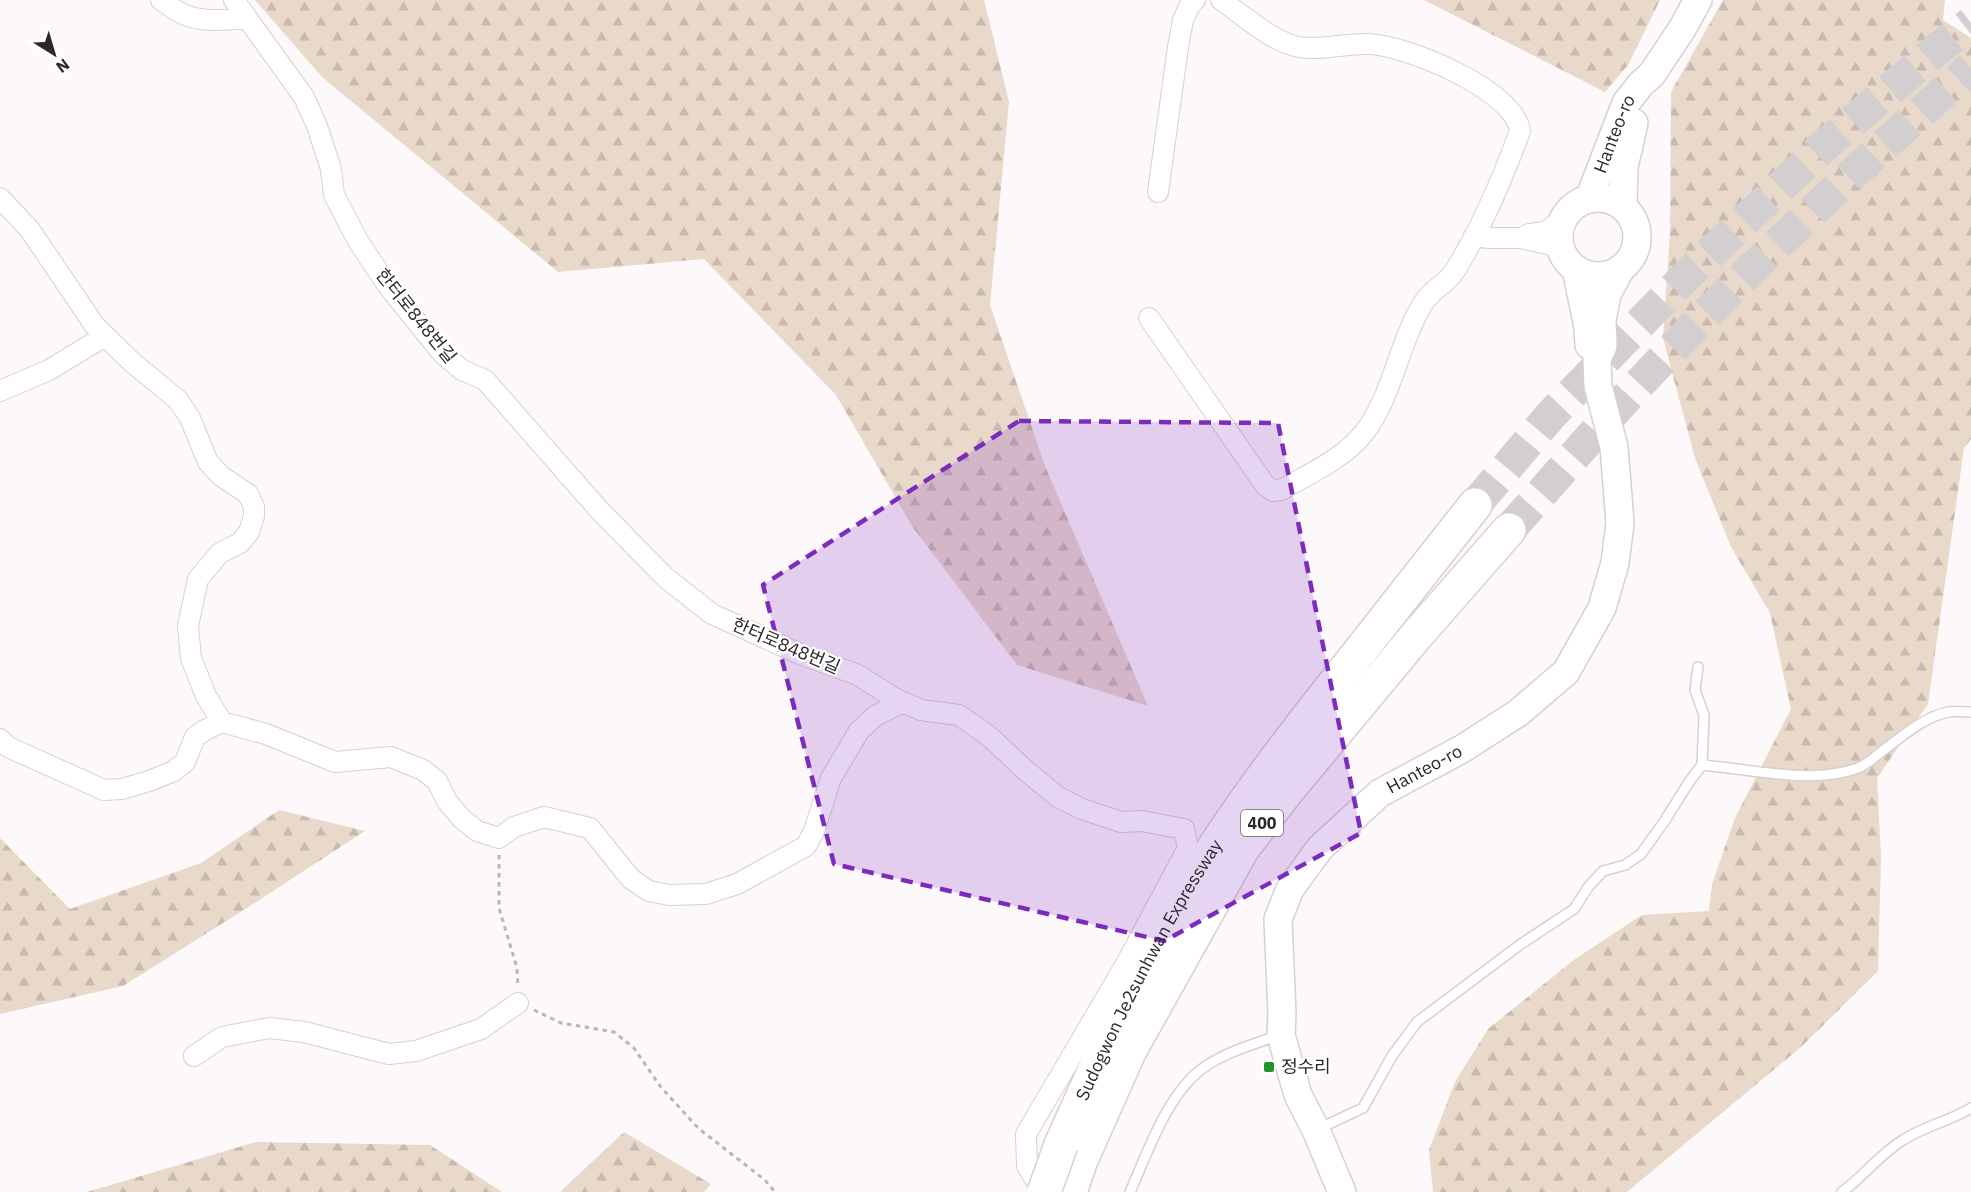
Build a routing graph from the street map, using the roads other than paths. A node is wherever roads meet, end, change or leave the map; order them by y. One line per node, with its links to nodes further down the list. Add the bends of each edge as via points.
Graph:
1 (161, 0): 6 (street, via 192,17)
2 (234, 0): 6 (street, 한터로848번길)
3 (1195, 0): 8 (street, via 1183,20)
4 (1221, 0): 13 (street, via 1264,30 1298,47 1370,44 1391,47 1444,66 1492,94 1509,109 1520,131)
5 (1698, 0): 7 (main road, Hanteo-ro)
6 (247, 18): 25 (street, 한터로848번길, via 304,97 331,169 334,195 358,241 388,286 443,354 462,370 485,380 601,512 666,578 712,614 858,675)
7 (1652, 74): 10 (main road, Hanteo-ro, via 1626,103); 11 (main road, Hanteo-ro, via 1629,139)
8 (1158, 192)
9 (0, 198): 19 (street, via 30,230)
10 (1589, 199): 11 (main road, via 1601,198); 12 (main road)
11 (1623, 207): 17 (main road, via 1634,222 1637,239 1632,256)
12 (1564, 218): 14 (street, via 1546,232); 15 (main road)
13 (1474, 236): 14 (street); 18 (street, via 1452,274 1428,297 1415,317 1377,411 1364,433 1330,462 1281,490 1273,491 1265,485)
14 (1521, 238): 15 (street)
15 (1560, 247): 16 (main road, via 1565,259)
16 (1576, 269): 17 (main road, via 1597,277); 20 (main road, Hanteo-ro, via 1589,348)
17 (1620, 270): 20 (main road, Hanteo-ro, via 1606,294 1603,346)
18 (1149, 318)
19 (105, 336): 21 (street, via 49,370); 27 (street, via 178,400 208,462 248,494 254,507 249,532 240,543 220,553 198,579 188,626 191,658 206,696)
20 (1596, 359): 31 (main road, Hanteo-ro, via 1598,386 1614,447 1620,523 1615,563 1602,608 1566,672 1518,713 1380,793 1320,848 1290,889 1278,919)
21 (0, 391)
22 (1475, 505): 35 (highway, Sudogwon Je2sunhwan Expressway / 400, via 1295,733 1193,881 1147,959 1104,1048)
23 (1509, 530): 35 (highway, Sudogwon Je2sunhwan Expressway / 400, via 1416,636 1243,848)
24 (1698, 667): 29 (lane, via 1695,690 1704,714)
25 (903, 702): 27 (street, via 874,716 859,731 831,778 806,846 737,884 706,894 649,891 631,879 590,828 544,818 514,827 499,838 477,831 447,801 437,781 423,770 391,757 335,762 266,734); 37 (street, 한터로848번길, via 921,710 959,716 990,737 1058,797 1082,809 1121,822 1142,821 1184,829 1188,848 1126,964 1026,1134 1028,1166 1038,1184)
26 (1971, 712): 29 (lane, via 1933,717 1861,767 1845,771 1799,775)
27 (222, 722): 28 (street, via 195,737 185,762 174,771 122,789 104,790 8,747)
28 (0, 739)
29 (1702, 765): 34 (lane, via 1641,854 1625,865 1604,871 1574,909 1417,1022 1392,1056 1363,1108)
30 (518, 1003): 32 (street, via 481,1029 416,1051 389,1054 304,1032 269,1028 222,1037)
31 (1281, 1035): 34 (main road, Hanteo-ro, via 1298,1095); 39 (lane, via 1226,1055 1205,1066 1185,1085 1160,1124)
32 (194, 1056)
33 (1971, 1108): 41 (lane, via 1901,1140)
34 (1316, 1130): 40 (main road, Hanteo-ro)
35 (1071, 1153): 36 (highway, Sudogwon Je2sunhwan Expressway / 400, bridge); 38 (highway, Sudogwon Je2sunhwan Expressway / 400)
36 (1044, 1192)
37 (1061, 1192)
38 (1070, 1192)
39 (1130, 1192)
40 (1342, 1192)
41 (1842, 1192)

